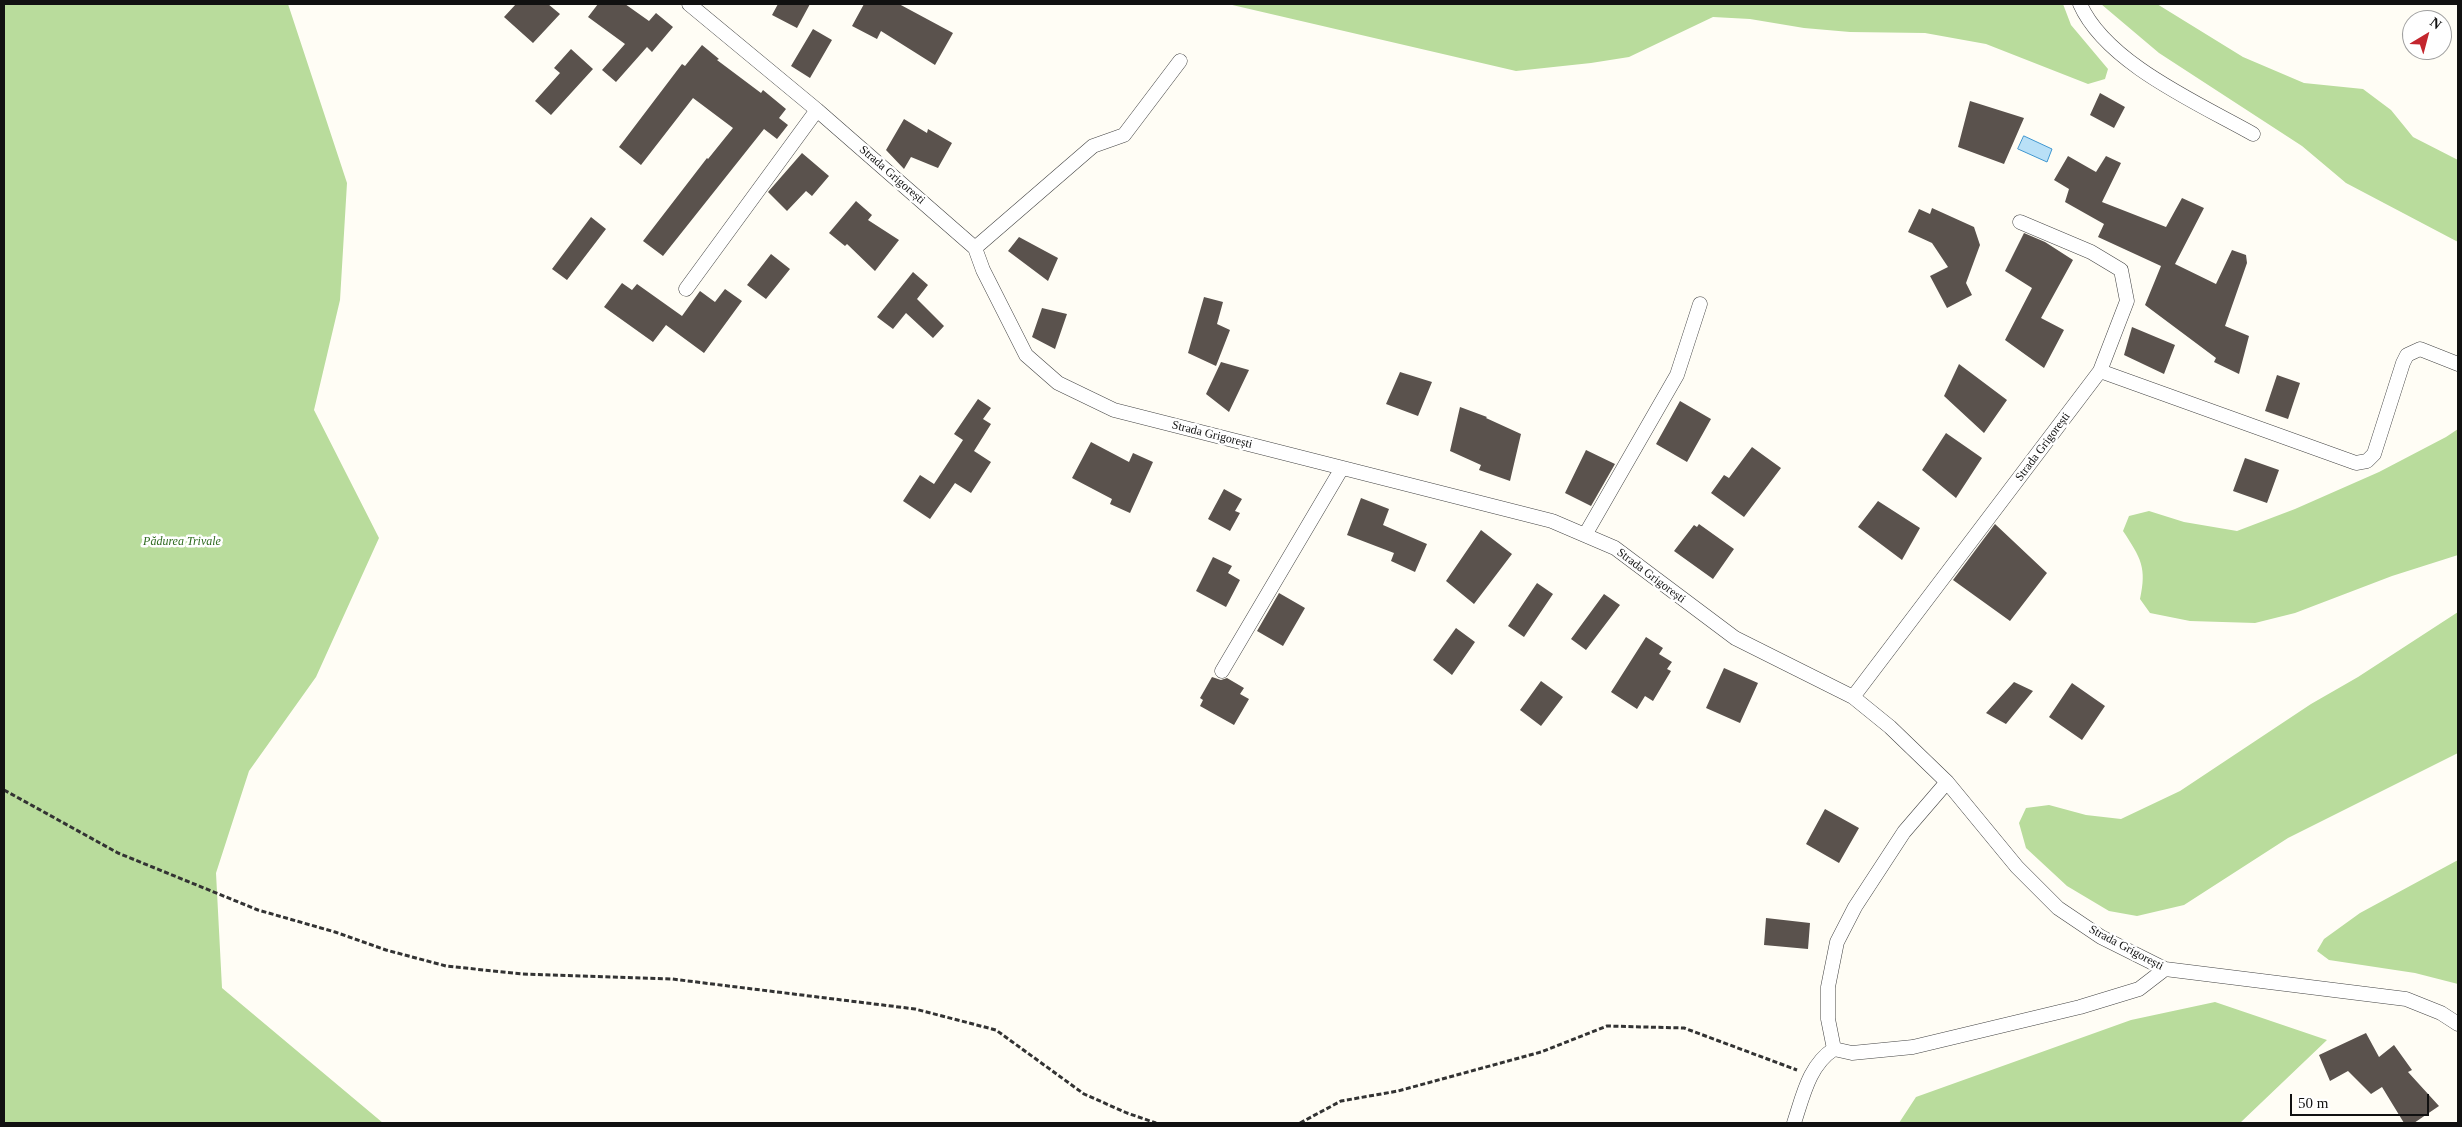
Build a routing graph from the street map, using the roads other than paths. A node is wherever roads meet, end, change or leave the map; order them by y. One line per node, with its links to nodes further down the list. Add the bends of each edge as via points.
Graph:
1 (689, 4): 4 (street, Strada Grigorești)
2 (2080, 4): 5 (street, via 2086,18 2102,36 2146,74)
3 (1180, 62): 7 (street, via 1124,135 1093,146)
4 (816, 110): 7 (street, Strada Grigorești); 8 (street)
5 (2253, 134)
6 (2020, 222): 11 (street, Strada Grigorești, via 2091,252 2120,270 2128,301)
7 (975, 248): 12 (street, Strada Grigorești, via 1026,355 1058,383 1114,410)
8 (686, 289)
9 (1700, 304): 13 (street, via 1677,374)
10 (2458, 364): 11 (street, via 2420,349 2407,355 2374,454 2367,461 2356,463)
11 (2100, 371): 15 (street, Strada Grigorești)
12 (1342, 468): 13 (street, Strada Grigorești, via 1552,521); 14 (street)
13 (1585, 535): 15 (street, Strada Grigorești, via 1615,548 1735,638)
14 (1222, 671)
15 (1853, 697): 16 (street, Strada Grigorești, via 1890,727)
16 (1946, 782): 17 (street, Strada Grigorești, via 2017,867 2058,908 2101,937); 19 (street, via 1904,832 1855,907 1837,942 1828,987 1828,1019)
17 (2165, 970): 18 (street, Strada Grigorești, via 2406,999 2441,1013); 19 (street, via 2139,989 2080,1007 1913,1047 1852,1053)
18 (2458, 1024)
19 (1834, 1049): 20 (street, via 1822,1057 1811,1076)
20 (1794, 1123)

